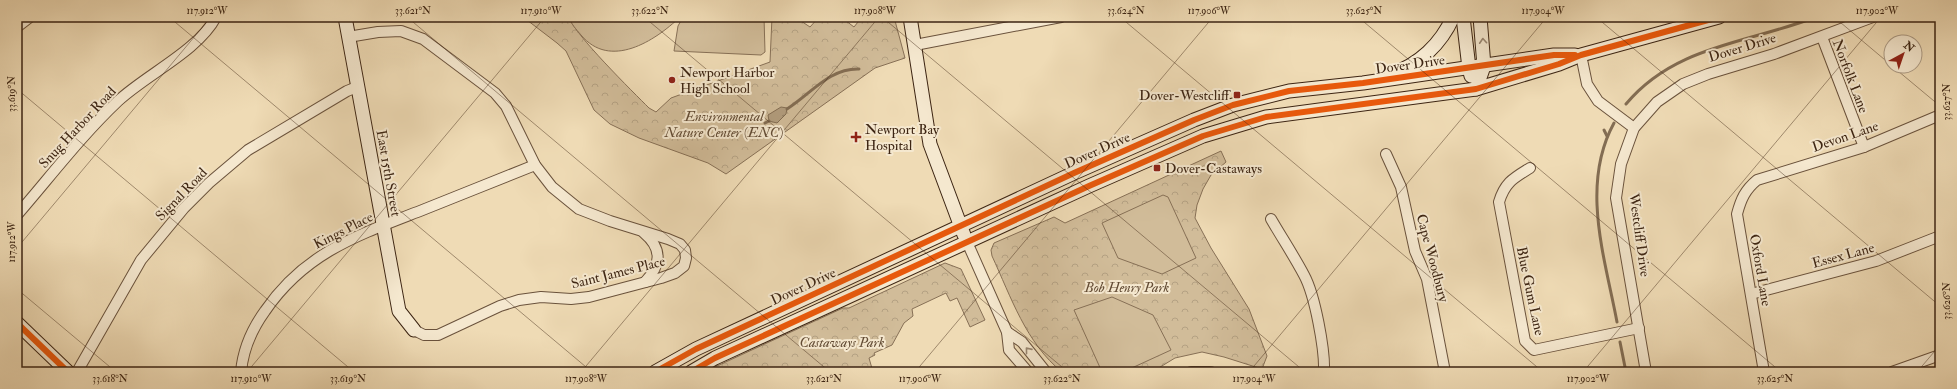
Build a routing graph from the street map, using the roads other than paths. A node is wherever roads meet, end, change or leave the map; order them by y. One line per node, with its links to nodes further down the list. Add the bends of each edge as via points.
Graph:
1 (30, 17): 11 (street)
2 (216, 17): 30 (street, Snug Harbor Road, via 205,34 191,46 118,101)
3 (344, 17): 12 (street, East 15th Street)
4 (910, 17): 14 (street)
5 (1061, 17): 14 (street)
6 (1453, 17): 18 (street, via 1438,43 1413,64 1399,72)
7 (1463, 17): 17 (street)
8 (1480, 17): 16 (street, one-way to 8)
9 (1719, 17): 15 (street, Dover Drive)
10 (1873, 17): 13 (street, Dover Drive)
11 (17, 27)
12 (348, 37): 19 (street, East 15th Street); 27 (street, via 401,31 436,47 495,93 506,106)
13 (1822, 37): 23 (street, Dover Drive, via 1683,84 1657,102); 25 (street, Norfolk Lane)
14 (915, 45): 33 (street, via 930,144)
15 (1581, 55): 16 (street, Dover Drive, via 1554,55); 20 (street, Dover Drive); 23 (street, via 1587,84 1598,101)
16 (1484, 66): 17 (street, Dover Drive); 20 (street)
17 (1469, 68): 18 (street, Dover Drive); 20 (street)
18 (1363, 83): 22 (street, Dover Drive, via 1289,91 1233,105)
19 (357, 87): 32 (street, East 15th Street); 45 (street, Signal Road, via 248,150 184,208 141,260)
20 (1476, 89): 24 (street, Dover Drive, via 1266,117)
21 (1940, 115): 25 (street, Devon Lane)
22 (1194, 120): 24 (street); 33 (street, Dover Drive)
23 (1634, 128): 40 (street, Westcliff Drive, via 1621,164 1616,198)
24 (1203, 136): 36 (street, Dover Drive)
25 (1864, 147): 29 (street, Devon Lane)
26 (1386, 154): 54 (street, Cape Woodbury, via 1401,187 1415,251 1426,279)
27 (535, 165): 32 (street, Kings Place); 34 (street, via 552,187 579,209)
28 (1530, 168): 40 (street, Blue Gum Lane, via 1510,180 1502,190 1499,202 1525,341 1534,350)
29 (1757, 180): 38 (street, Oxford Lane, via 1746,190 1737,214)
30 (17, 215)
31 (1271, 219): 53 (street, via 1305,276 1318,320 1325,360)
32 (382, 226): 41 (street, East 15th Street, via 399,311); 46 (street, Kings Place, via 344,242 304,266 278,292 256,323 242,357)
33 (961, 226): 36 (street); 47 (street, Dover Drive, via 696,349)
34 (641, 230): 37 (street, via 653,240 658,252 654,273); 37 (street, Saint James Place, via 680,244 685,250 686,258 684,266 675,273)
35 (1940, 236): 38 (street, Essex Lane, via 1876,261)
36 (967, 242): 42 (street); 48 (street, Dover Drive, via 716,358)
37 (644, 282): 41 (street, Saint James Place, via 589,297 541,297 519,300 500,306 438,335 424,335)
38 (1751, 294): 56 (street, Oxford Lane)
39 (17, 324): 44 (street)
40 (1638, 328): 55 (street, Westcliff Drive)
41 (414, 330)
42 (1007, 332): 49 (street, via 1009,350); 50 (street, one-way to 42, via 1022,342)
43 (1940, 355): 57 (street)
44 (68, 372)
45 (77, 372)
46 (240, 372)
47 (655, 372)
48 (691, 372)
49 (1028, 372)
50 (1046, 372)
51 (1191, 372): 52 (street)
52 (1211, 372)
53 (1324, 372)
54 (1445, 372)
55 (1646, 372)
56 (1764, 372)
57 (1892, 372)

